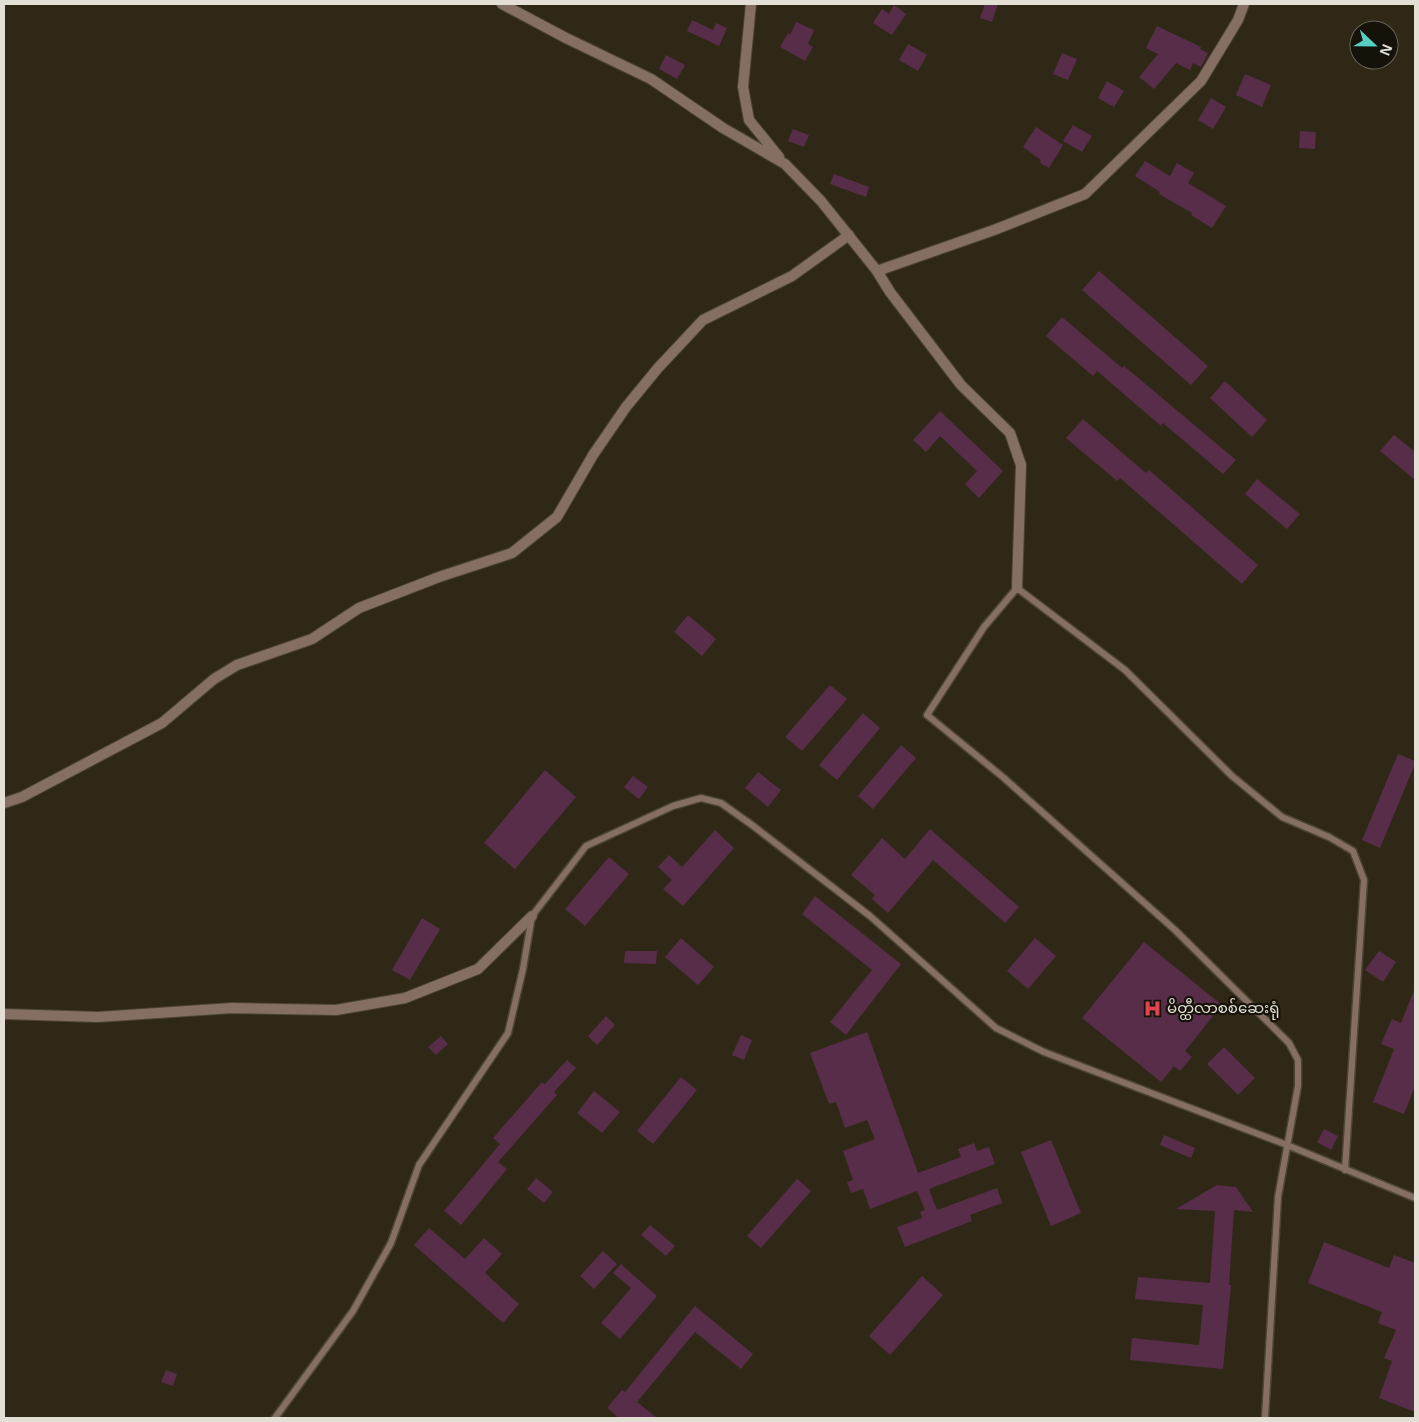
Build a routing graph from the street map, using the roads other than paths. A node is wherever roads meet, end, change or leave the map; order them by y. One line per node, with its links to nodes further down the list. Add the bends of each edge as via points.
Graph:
1 (502, 4): 4 (street, via 651,79 723,128)
2 (750, 4): 4 (street, via 743,87 749,120)
3 (1244, 4): 6 (street, via 1238,20 1201,81 1085,194)
4 (785, 164): 5 (street)
5 (849, 235): 6 (street); 8 (street, via 792,276 703,320 626,407 557,517 512,553 359,608 312,639 238,665 214,679 162,723 22,797)
6 (877, 271): 7 (street, via 961,384 1010,432 1021,465)
7 (1017, 588): 11 (lane, via 984,627 927,715 1004,778 1175,930 1289,1044 1298,1060 1298,1086); 12 (lane, via 1125,670 1232,776 1282,817 1329,837 1352,851 1364,880)
8 (4, 803)
9 (532, 916): 10 (street, via 478,969 405,998 336,1010 232,1008 98,1017); 11 (lane, via 586,846 673,806 700,798 721,803 870,916 996,1028 1044,1052); 14 (lane, via 508,1033 420,1165 391,1243 353,1311)
10 (4, 1014)
11 (1287, 1145): 12 (lane); 15 (lane, via 1278,1197)
12 (1345, 1170): 13 (lane)
13 (1415, 1198)
14 (275, 1418)
15 (1265, 1418)

